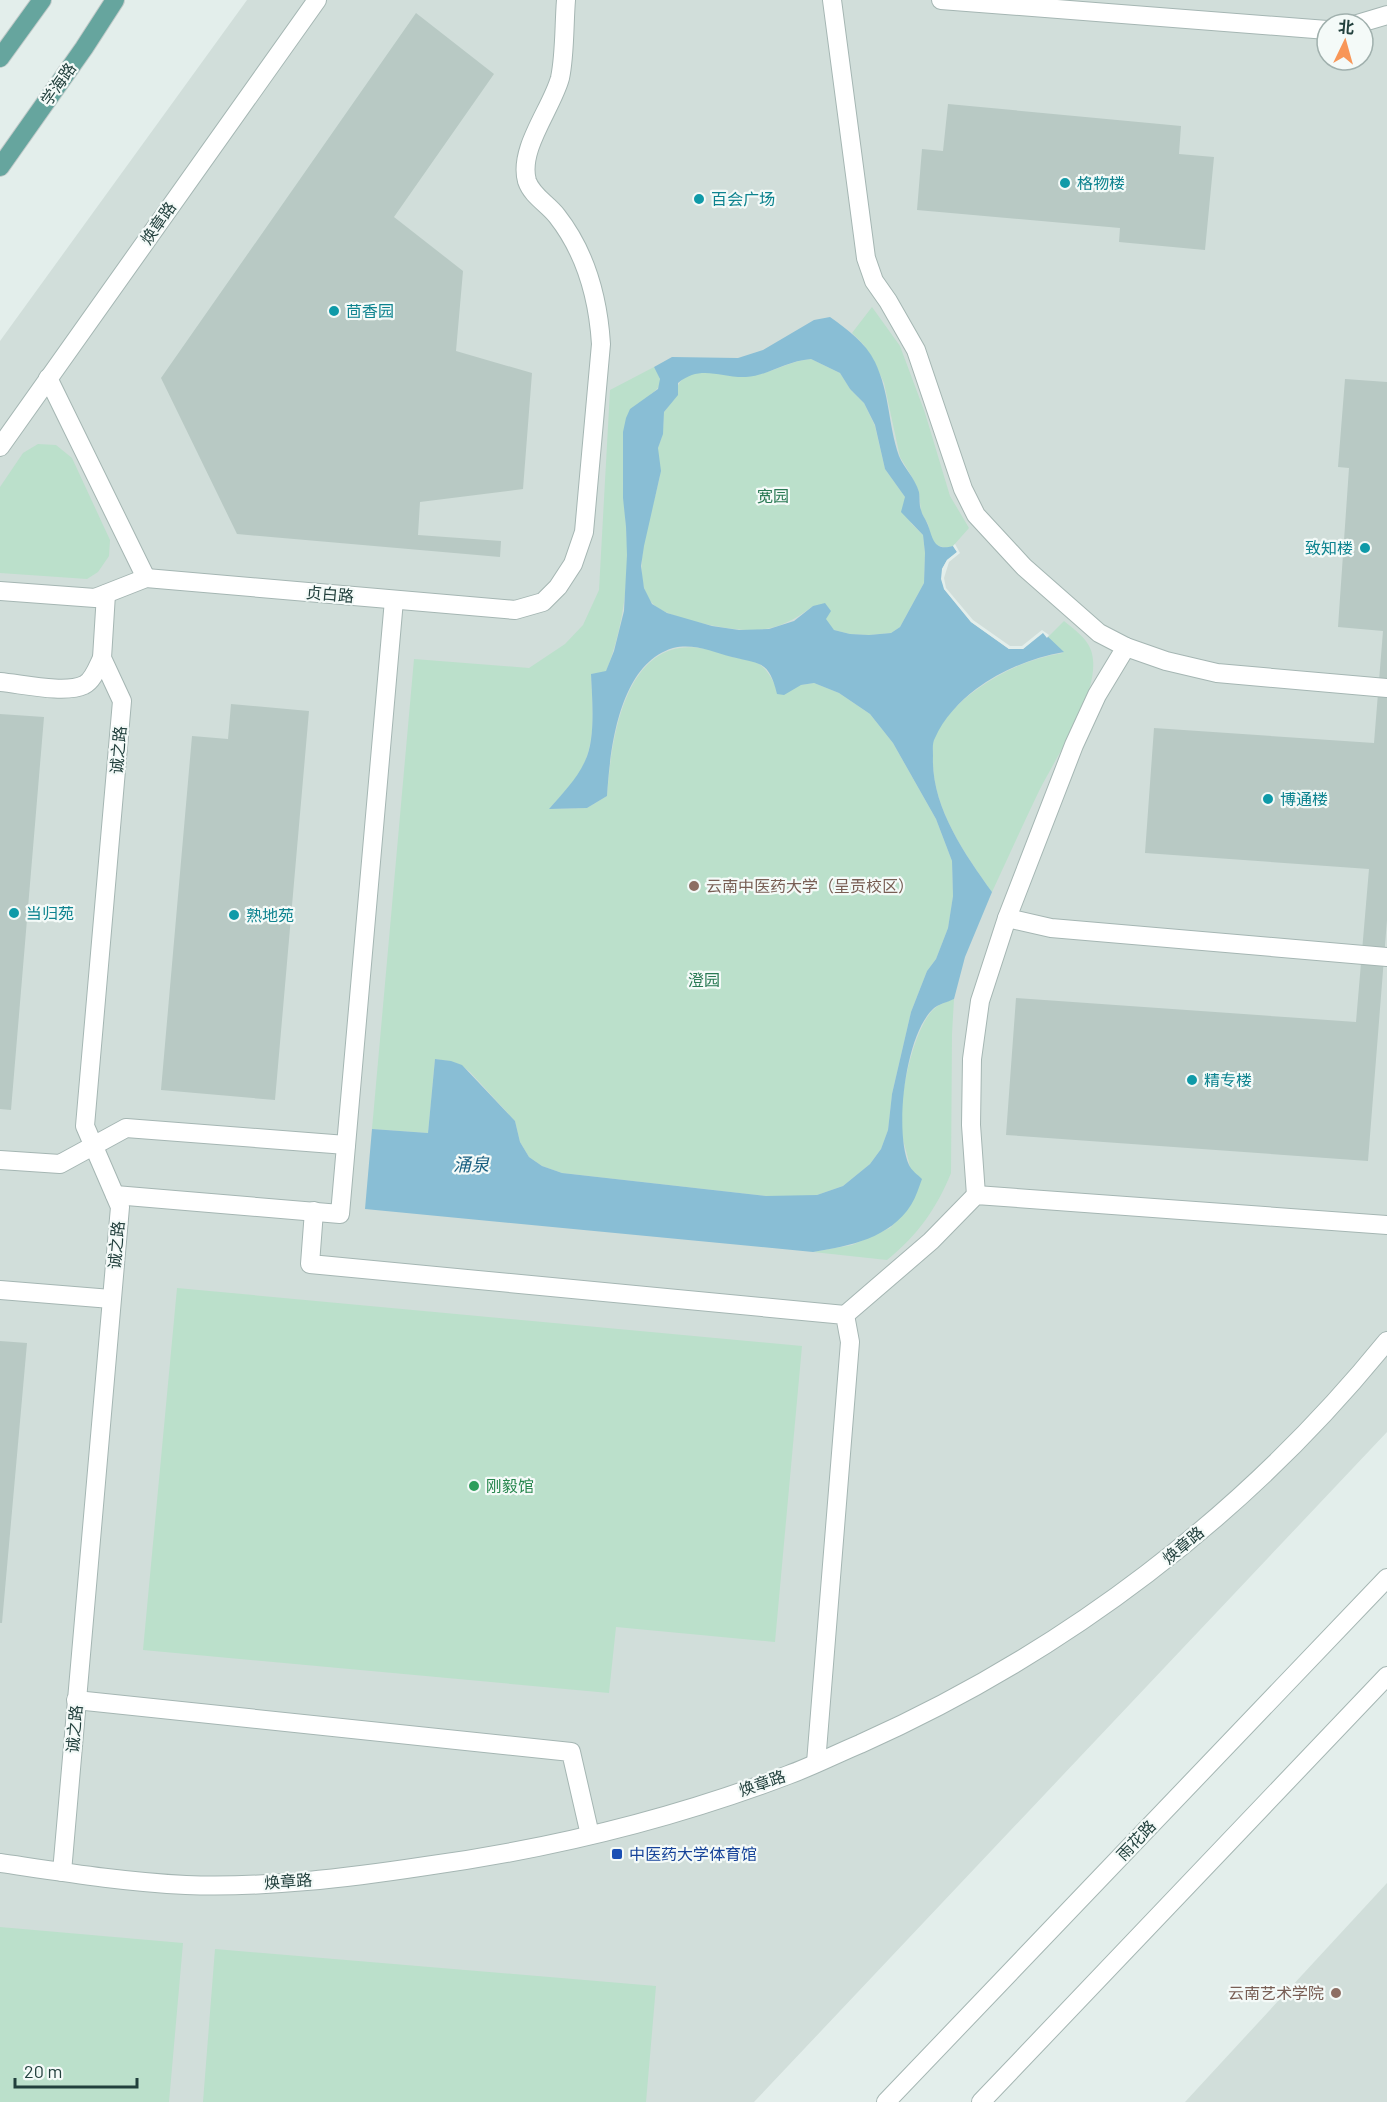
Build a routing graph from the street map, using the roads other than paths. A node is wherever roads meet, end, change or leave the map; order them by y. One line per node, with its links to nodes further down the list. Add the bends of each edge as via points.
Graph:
1 (42, 0): 8 (main road)
2 (115, 0): 9 (main road, 学海路)
3 (317, 0): 10 (street, 焕章路)
4 (566, 0): 15 (street, 贞白路, via 560,76 533,137 526,165 528,182 557,215 583,259 599,315 601,344 584,532 573,564 543,602 515,610)
5 (832, 0): 16 (street, via 866,258 874,281 919,357 963,489 976,515 1024,567 1099,633)
6 (941, 0): 7 (street)
7 (1315, 29)
8 (0, 58)
9 (0, 167)
10 (48, 378): 11 (street, 焕章路); 12 (street)
11 (0, 447)
12 (146, 578): 14 (street, 贞白路); 15 (street, 贞白路)
13 (0, 591): 14 (street, 贞白路, via 95,598)
14 (106, 594): 17 (street, 诚之路)
15 (394, 600): 22 (street)
16 (1126, 646): 19 (street, via 1166,661 1217,673); 20 (street, via 1097,695 1074,746)
17 (102, 658): 18 (street, via 85,685 65,688); 23 (street, 诚之路, via 122,701 85,1126)
18 (0, 682)
19 (1387, 688)
20 (1007, 918): 21 (street, via 1051,928); 26 (street, via 980,1001 972,1059)
21 (1387, 957)
22 (346, 1145): 23 (street, via 126,1128); 27 (street, via 340,1214)
23 (93, 1146): 24 (street, via 60,1164); 25 (street, 诚之路)
24 (0, 1160)
25 (115, 1195): 27 (street); 30 (street, 诚之路, via 120,1207)
26 (976, 1195): 28 (street); 31 (street, via 931,1241)
27 (314, 1211): 31 (street, via 310,1264)
28 (1387, 1225)
29 (0, 1290): 30 (street)
30 (111, 1299): 35 (street, 诚之路)
31 (845, 1315): 36 (street, via 850,1342)
32 (1387, 1341): 36 (street, 焕章路, via 1303,1435 1157,1568 1076,1626 991,1679)
33 (1387, 1578): 40 (street, 雨花路)
34 (1387, 1676): 41 (street)
35 (76, 1700): 37 (street, via 571,1752); 39 (street, 诚之路)
36 (816, 1763): 37 (street, 焕章路, via 687,1809)
37 (590, 1835): 39 (street, 焕章路, via 483,1858 281,1883 187,1885)
38 (0, 1863): 39 (street, 焕章路)
39 (62, 1872)
40 (886, 2102)
41 (981, 2102)

